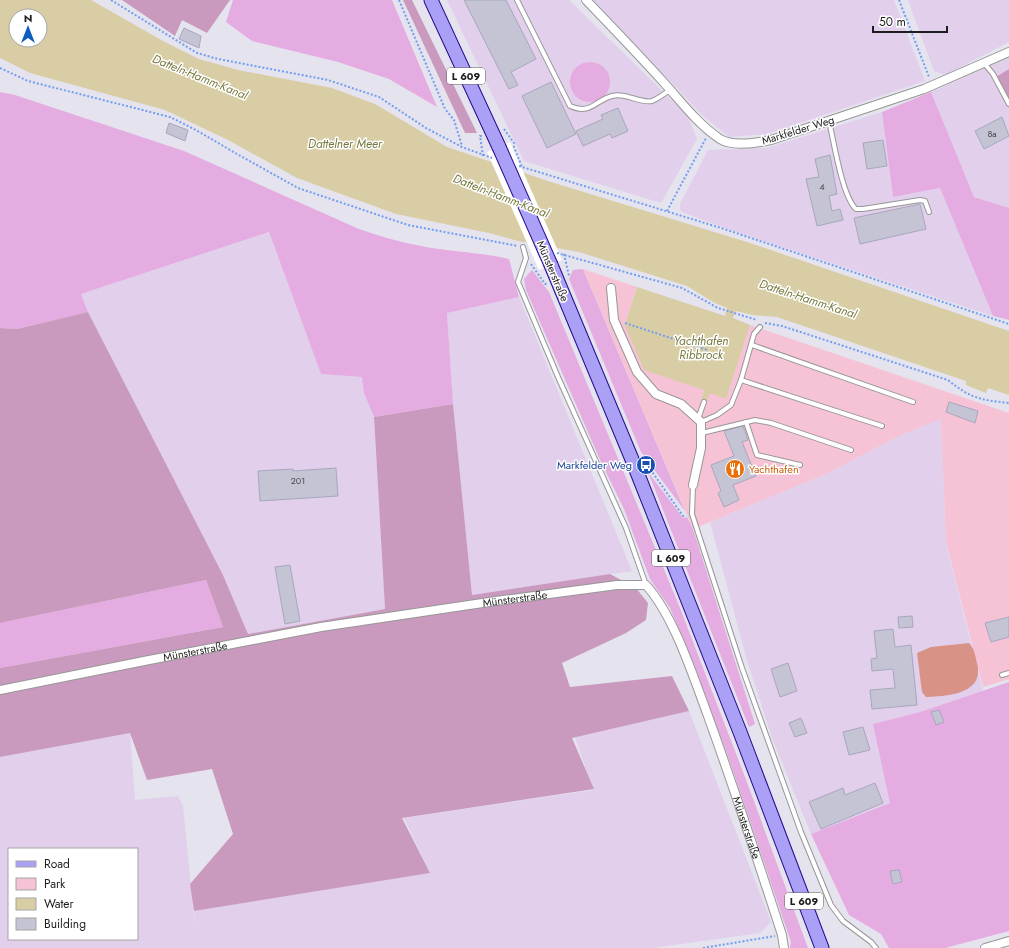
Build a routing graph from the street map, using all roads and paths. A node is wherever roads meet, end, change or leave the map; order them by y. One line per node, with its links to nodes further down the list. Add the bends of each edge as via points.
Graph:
1 (111, 0): 17 (path, via 197,52 218,59 328,80 379,97 426,128)
2 (399, 0): 17 (path, via 445,109 454,120)
3 (431, 0): 42 (main road, Münsterstraße / L 609, bridge, via 551,265)
4 (517, 0): 11 (lane, via 570,106 580,111 592,108 612,96 627,95 638,100 651,101)
5 (586, 0): 11 (street, Markfelder Weg)
6 (899, 0): 10 (path)
7 (1009, 52): 8 (street, Markfelder Weg)
8 (984, 64): 10 (street, Markfelder Weg); 12 (lane, via 993,74)
9 (0, 68): 20 (path, via 28,81 170,117 298,188 408,225)
10 (932, 86): 13 (street, Markfelder Weg)
11 (671, 90): 15 (street, Markfelder Weg)
12 (1009, 104)
13 (829, 121): 15 (street, Markfelder Weg, via 757,143 732,142 721,139); 19 (lane, via 844,187 856,209 920,200 925,201)
14 (504, 129): 18 (path, via 514,143 522,167)
15 (710, 131): 18 (path)
16 (480, 136): 17 (path, via 483,156)
17 (462, 147)
18 (667, 211): 28 (path)
19 (929, 212)
20 (523, 247): 45 (lane, via 526,258 518,282 626,528)
21 (564, 254): 24 (path)
22 (570, 255): 35 (path, via 682,288 701,300 735,314 782,326 948,380 965,393 977,398)
23 (535, 269): 25 (path)
24 (569, 276)
25 (545, 284)
26 (611, 288): 36 (street, via 614,320 637,372 656,394 681,404)
27 (625, 323): 31 (path)
28 (1009, 324)
29 (760, 327): 30 (lane, via 754,334)
30 (752, 346): 32 (lane); 34 (lane)
31 (707, 350)
32 (741, 380): 36 (lane, via 731,404 717,415); 38 (lane)
33 (704, 402): 36 (lane)
34 (913, 402)
35 (1009, 403)
36 (699, 421): 39 (street)
37 (746, 422): 39 (lane); 40 (lane, via 755,420 771,423); 41 (lane, via 757,455)
38 (882, 426)
39 (701, 433): 43 (street, via 701,448)
40 (851, 450)
41 (800, 465)
42 (634, 466): 44 (path, via 644,462 683,516); 53 (main road, Münsterstraße / L 609, via 740,732)
43 (693, 485): 44 (lane)
44 (692, 514): 54 (lane, via 742,668 801,832 831,905 843,921)
45 (646, 585): 48 (street, Münsterstraße, via 617,585 321,627); 49 (street, Münsterstraße, via 664,610 693,675)
46 (1009, 673): 47 (lane)
47 (1002, 675)
48 (0, 690)
49 (782, 935): 51 (path); 52 (street, Münsterstraße)
50 (1009, 940): 55 (street)
51 (703, 948)
52 (784, 948)
53 (822, 948)
54 (876, 948)
55 (986, 948)

